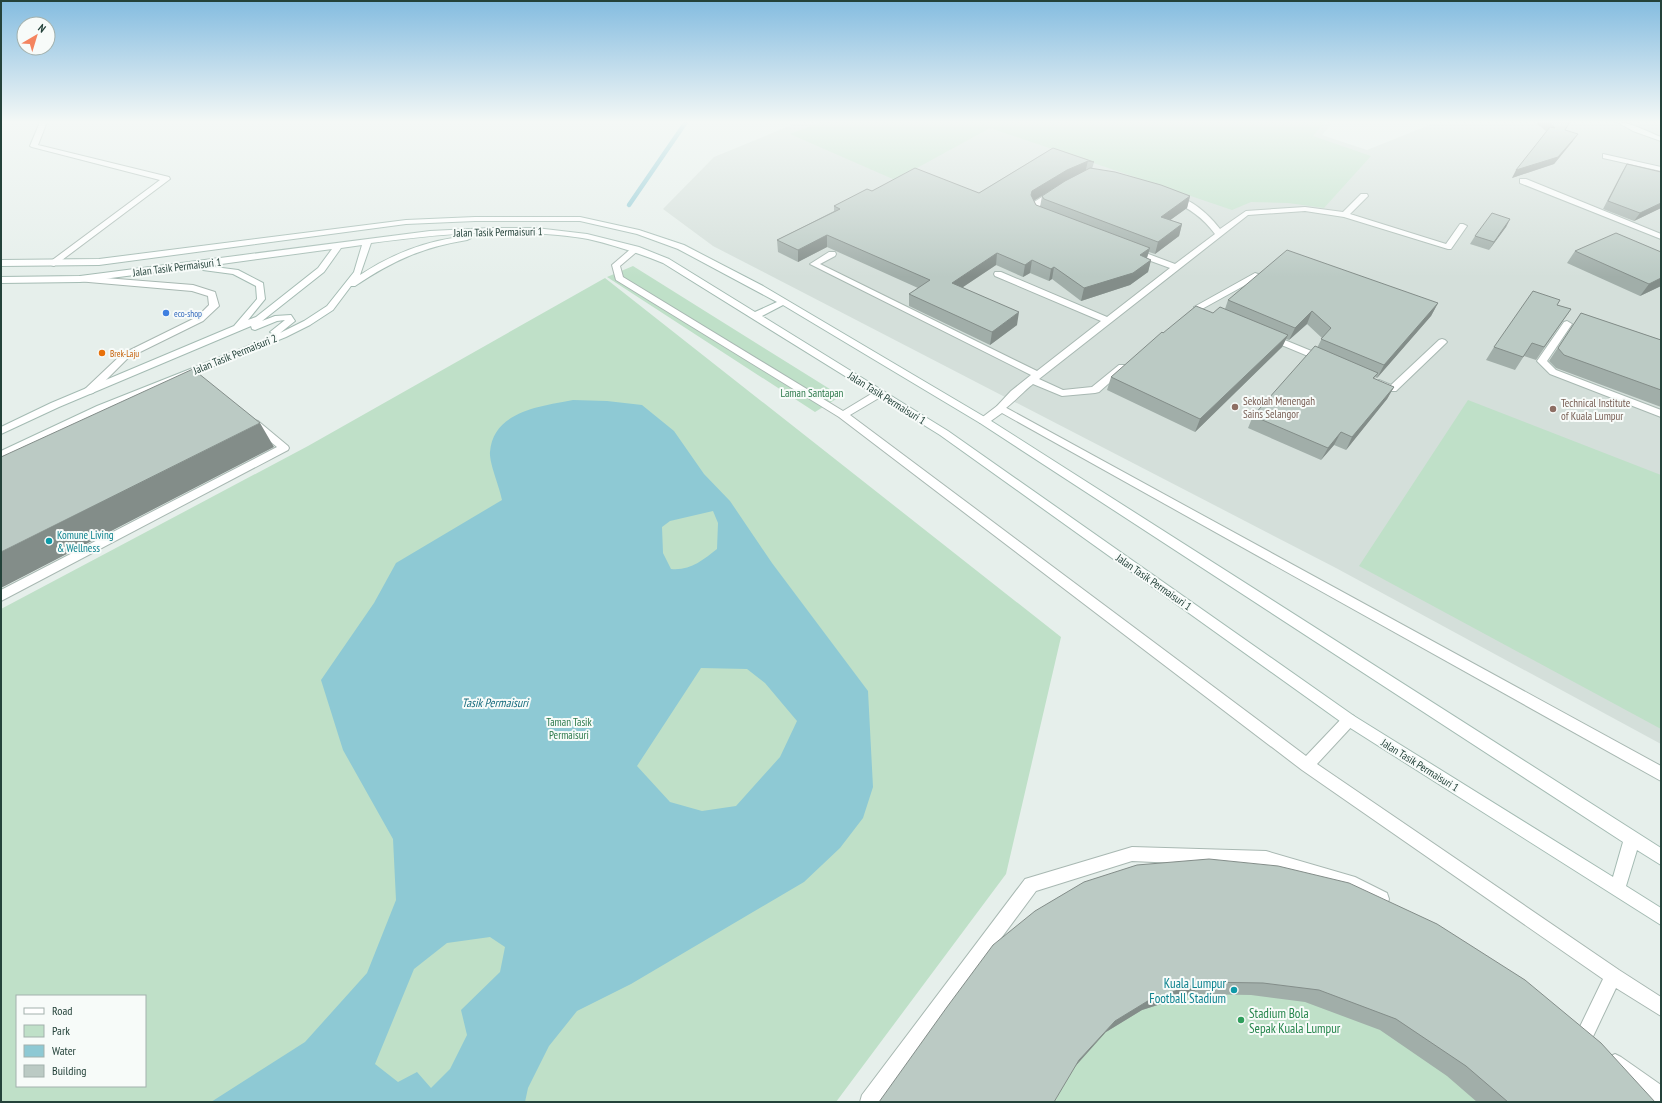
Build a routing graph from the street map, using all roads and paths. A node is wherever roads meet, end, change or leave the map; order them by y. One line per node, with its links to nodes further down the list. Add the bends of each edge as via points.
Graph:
1 (144, 173): 21 (main road, via 166,179)
2 (1523, 181): 12 (main road)
3 (1064, 188): 8 (main road, via 1034,206 1038,214)
4 (1364, 196): 6 (main road)
5 (1166, 197): 11 (main road, via 1202,212)
6 (1345, 215): 9 (main road, via 1448,247); 11 (main road, via 1305,209 1246,213)
7 (475, 219): 13 (main road); 16 (main road, Jalan Tasik Permaisuri 1, via 406,222); 29 (main road, Jalan Tasik Permaisuri 1, via 580,219 639,232 681,247)
8 (1053, 220)
9 (1463, 226)
10 (536, 230): 14 (main road, Jalan Tasik Permaisuri 1, via 430,233); 18 (main road, Jalan Tasik Permaisuri 1, via 587,236); 28 (main road, via 463,238 412,250 382,264)
11 (1219, 234): 23 (main road)
12 (1661, 237)
13 (352, 238): 14 (main road); 15 (main road); 16 (main road, via 334,237 271,245)
14 (367, 242): 15 (main road, Jalan Tasik Permaisuri 1); 28 (main road, Jalan Tasik Permaisuri 2, via 358,272)
15 (338, 246): 22 (main road, Jalan Tasik Permaisuri 1); 34 (main road, Jalan Tasik Permaisuri 2, via 321,270 259,319)
16 (213, 247): 21 (main road, Jalan Tasik Permaisuri 1, via 99,262)
17 (1125, 248): 23 (main road)
18 (636, 249): 31 (main road, Jalan Tasik Permaisuri 1, via 666,261); 49 (main road, via 616,265 619,278)
19 (832, 254): 40 (main road, via 814,264)
20 (1, 263): 21 (main road, Jalan Tasik Permaisuri 1)
21 (54, 263)
22 (192, 266): 26 (main road, Jalan Tasik Permaisuri 1); 34 (main road, via 235,272 260,285 261,299)
23 (1176, 267): 32 (main road)
24 (998, 274): 32 (main road)
25 (1255, 276): 30 (main road, via 1196,310)
26 (80, 279): 27 (main road, Jalan Tasik Permaisuri 1); 44 (main road, via 193,288 212,294 214,306 200,319 125,356)
27 (1, 280)
28 (344, 289): 37 (main road, Jalan Tasik Permaisuri 2, via 330,308 307,323)
29 (783, 302): 31 (main road); 51 (main road, Jalan Tasik Permaisuri 1)
30 (1214, 313)
31 (755, 316): 46 (main road, Jalan Tasik Permaisuri 1)
32 (1108, 320): 40 (main road)
33 (1567, 324): 48 (main road, via 1542,361 1553,372)
34 (234, 330): 41 (main road, Jalan Tasik Permaisuri 2)
35 (1264, 334): 39 (main road)
36 (1442, 342): 42 (main road, via 1392,389)
37 (254, 346): 41 (main road, via 283,327 290,319 283,317 261,324 141,376); 43 (main road, Jalan Tasik Permaisuri 2)
38 (1128, 362): 40 (main road, via 1095,390 1062,393)
39 (1335, 364)
40 (1035, 377): 47 (main road)
41 (116, 380): 44 (main road, Jalan Tasik Permaisuri 2)
42 (1371, 380)
43 (162, 383): 45 (main road); 53 (main road, Jalan Tasik Permaisuri 2, via 101,408)
44 (89, 391): 52 (main road, Jalan Tasik Permaisuri 2)
45 (173, 392)
46 (880, 393): 49 (main road); 55 (main road, Jalan Tasik Permaisuri 1, via 944,432)
47 (1001, 408): 51 (main road); 57 (main road)
48 (1661, 414)
49 (843, 415): 56 (main road)
50 (248, 418): 54 (main road, via 284,448)
51 (984, 421): 58 (main road, Jalan Tasik Permaisuri 1)
52 (1, 432)
53 (1, 455)
54 (1, 596)
55 (1349, 720): 56 (main road); 60 (main road, Jalan Tasik Permaisuri 1)
56 (1307, 765): 63 (main road)
57 (1661, 774)
58 (1632, 839): 59 (main road, Jalan Tasik Permaisuri 1); 60 (main road)
59 (1661, 857)
60 (1617, 889): 62 (main road, Jalan Tasik Permaisuri 1)
61 (1395, 906): 66 (main road, via 1355,885 1266,859 1132,854 1031,885)
62 (1661, 917)
63 (1613, 976): 64 (main road); 65 (main road, via 1587,1043)
64 (1661, 1007)
65 (1661, 1096)
66 (870, 1102)

